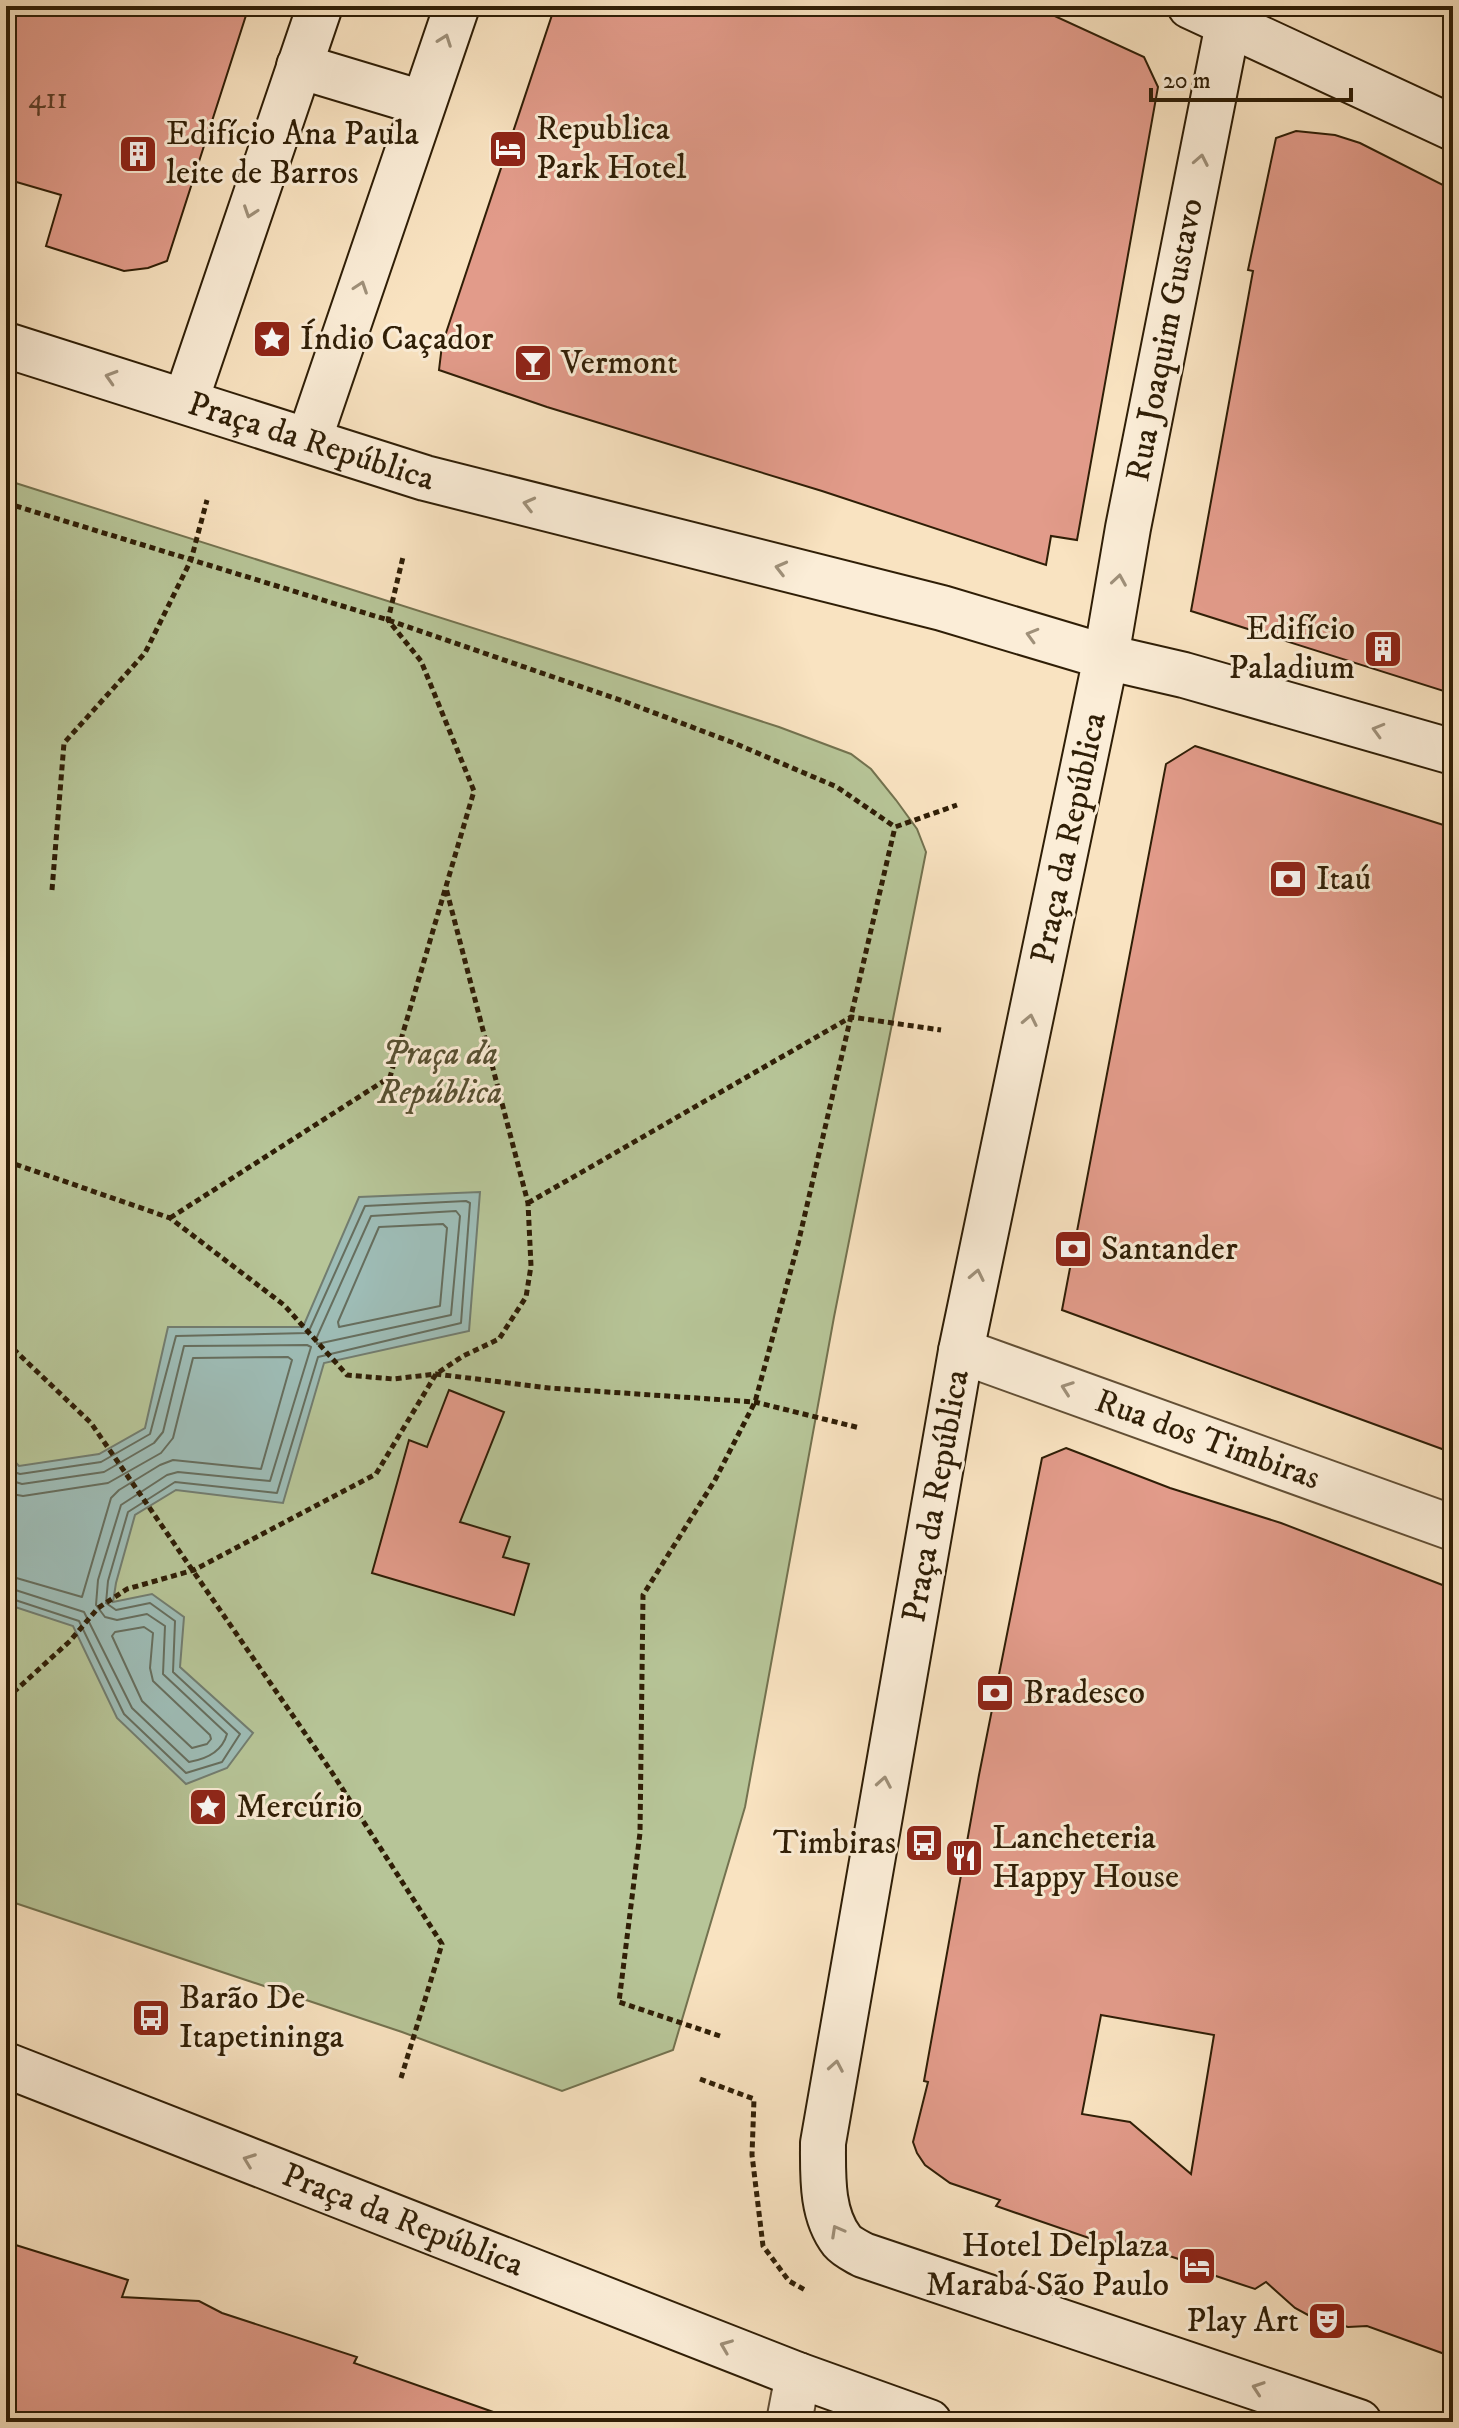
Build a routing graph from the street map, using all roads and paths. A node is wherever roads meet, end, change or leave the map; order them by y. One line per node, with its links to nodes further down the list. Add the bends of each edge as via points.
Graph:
1 (320, 6): 4 (main road)
2 (457, 6): 5 (main road, one-way to 2)
3 (1209, 15): 6 (main road); 15 (main road, Rua Joaquim Gustavo, one-way to 3)
4 (299, 66): 5 (main road); 8 (main road, one-way to 8)
5 (422, 103): 9 (main road, one-way to 5)
6 (1453, 128)
7 (6, 345): 8 (main road, Praça da República, one-way to 7)
8 (186, 400): 9 (main road, Praça da República)
9 (309, 440): 15 (main road, Praça da República, one-way to 9, via 942,608 425,478)
10 (207, 500): 13 (path)
11 (6, 503): 13 (path)
12 (403, 557): 14 (path)
13 (191, 560): 14 (path); 20 (path, via 145,653 64,743)
14 (388, 620): 18 (path, via 734,743 837,787); 19 (path, via 421,661 474,791)
15 (1106, 657): 16 (main road, one-way to 15); 27 (main road, Praça da República, one-way to 15)
16 (1453, 752)
17 (957, 805): 18 (path)
18 (895, 827): 21 (path)
19 (446, 888): 24 (path); 25 (path, via 390,1077)
20 (52, 890)
21 (851, 1017): 22 (path); 24 (path); 29 (path)
22 (941, 1030)
23 (6, 1161): 25 (path)
24 (528, 1203): 28 (path, via 531,1266 526,1297 499,1339)
25 (170, 1218): 28 (path, via 284,1305 347,1375 393,1379)
26 (6, 1342): 32 (path, via 91,1423)
27 (961, 1351): 31 (main road, Rua dos Timbiras, one-way to 27); 40 (main road, Praça da República, one-way to 27, via 863,2255 843,2242 830,2217 823,2143)
28 (436, 1374): 29 (path, via 549,1388); 32 (path, via 376,1474)
29 (755, 1402): 30 (path); 34 (path, via 715,1480 643,1595 640,1833 619,2002)
30 (860, 1428)
31 (1453, 1528)
32 (194, 1570): 33 (path, via 127,1589 98,1608); 36 (path, via 442,1944)
33 (6, 1699)
34 (720, 2036)
35 (6, 2065): 37 (main road, Praça da República, one-way to 35)
36 (401, 2078)
37 (798, 2375): 38 (main road); 39 (main road, Praça da República)
38 (789, 2422)
39 (929, 2422)
40 (1359, 2422)

